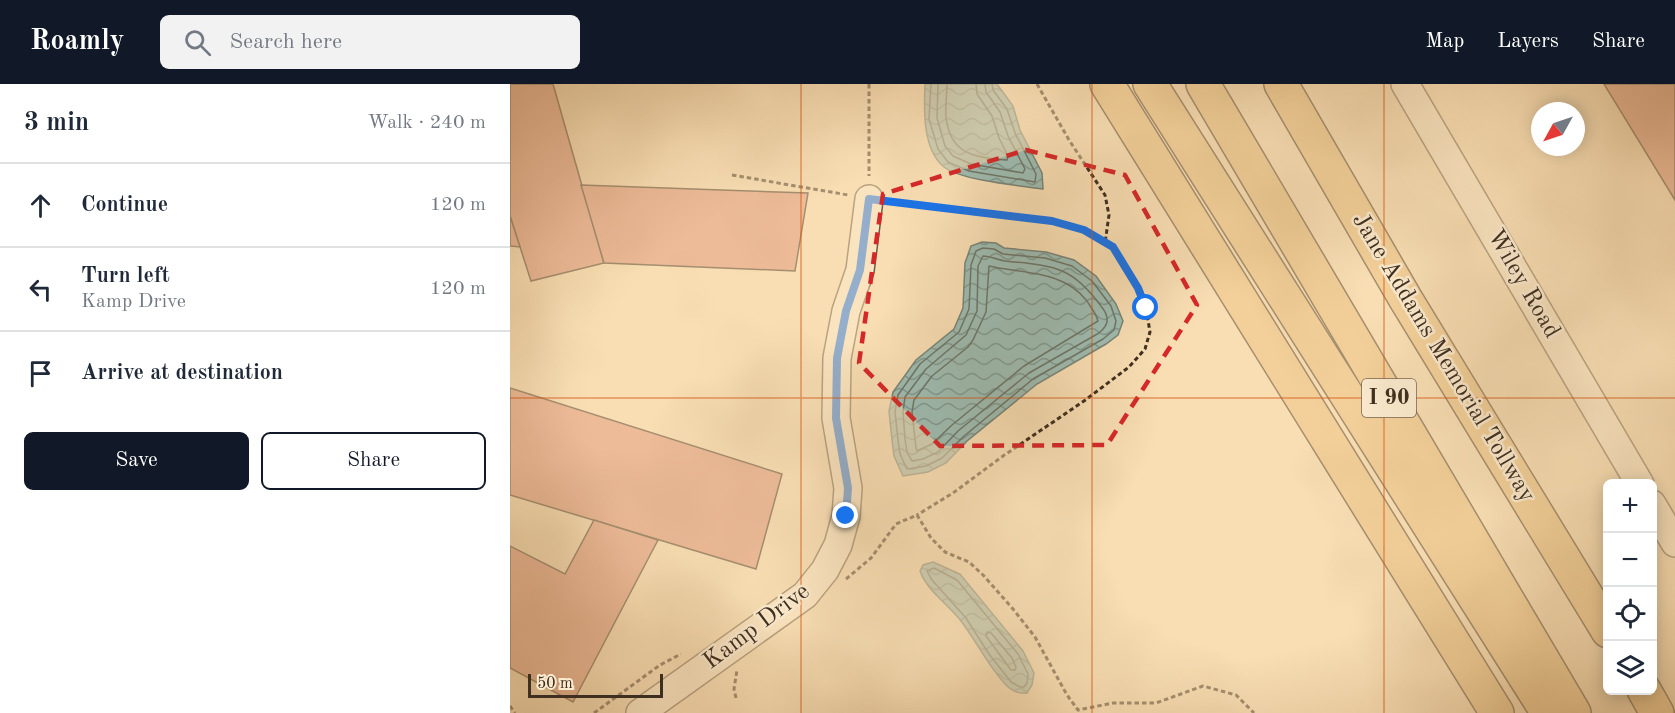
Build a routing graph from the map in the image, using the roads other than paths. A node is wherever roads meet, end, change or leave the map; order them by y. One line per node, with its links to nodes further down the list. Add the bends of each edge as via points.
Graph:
1 (1107, 84): 13 (highway)
2 (1150, 84): 14 (highway)
3 (1203, 84): 15 (highway, I 90)
4 (1281, 84): 10 (highway, Jane Addams Memorial Tollway / I 90, via 1405,298)
5 (1405, 84): 7 (street, Wiley Road)
6 (869, 199): 12 (street, Kamp Drive, via 860,270 846,311 837,358 836,418 848,488 838,545 805,595)
7 (1638, 479)
8 (1657, 511): 9 (street)
9 (1675, 543)
10 (1603, 623)
11 (1647, 695): 16 (highway)
12 (640, 713)
13 (1497, 713)
14 (1548, 713)
15 (1574, 713)
16 (1657, 713)

